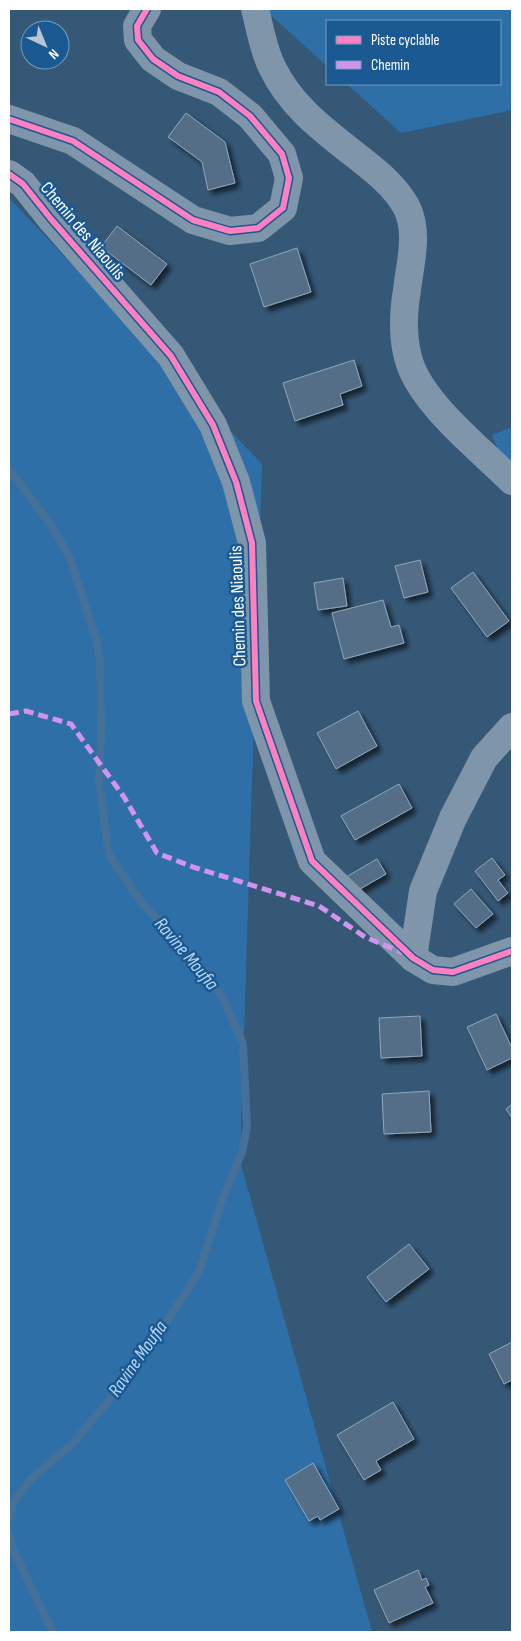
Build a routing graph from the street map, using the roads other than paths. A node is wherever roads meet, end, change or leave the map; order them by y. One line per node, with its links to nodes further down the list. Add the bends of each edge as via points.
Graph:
1 (147, 9): 3 (street, via 136,26 138,40 153,59 178,76 219,92 250,116 282,154 289,178 283,208 258,228 230,231 193,220 73,142)
2 (255, 9): 5 (street, via 272,66 285,90 315,123 383,178 408,210 413,233 403,315 409,362 431,401)
3 (9, 119)
4 (9, 174): 8 (street, Chemin des Niaoulis, via 23,184 171,356 213,425 236,482 252,543 256,701 312,861)
5 (512, 481)
6 (512, 727): 8 (street, via 484,758 453,818 423,891)
7 (512, 952): 8 (street, Chemin des Niaoulis, via 453,972 433,970)
8 (413, 958)

